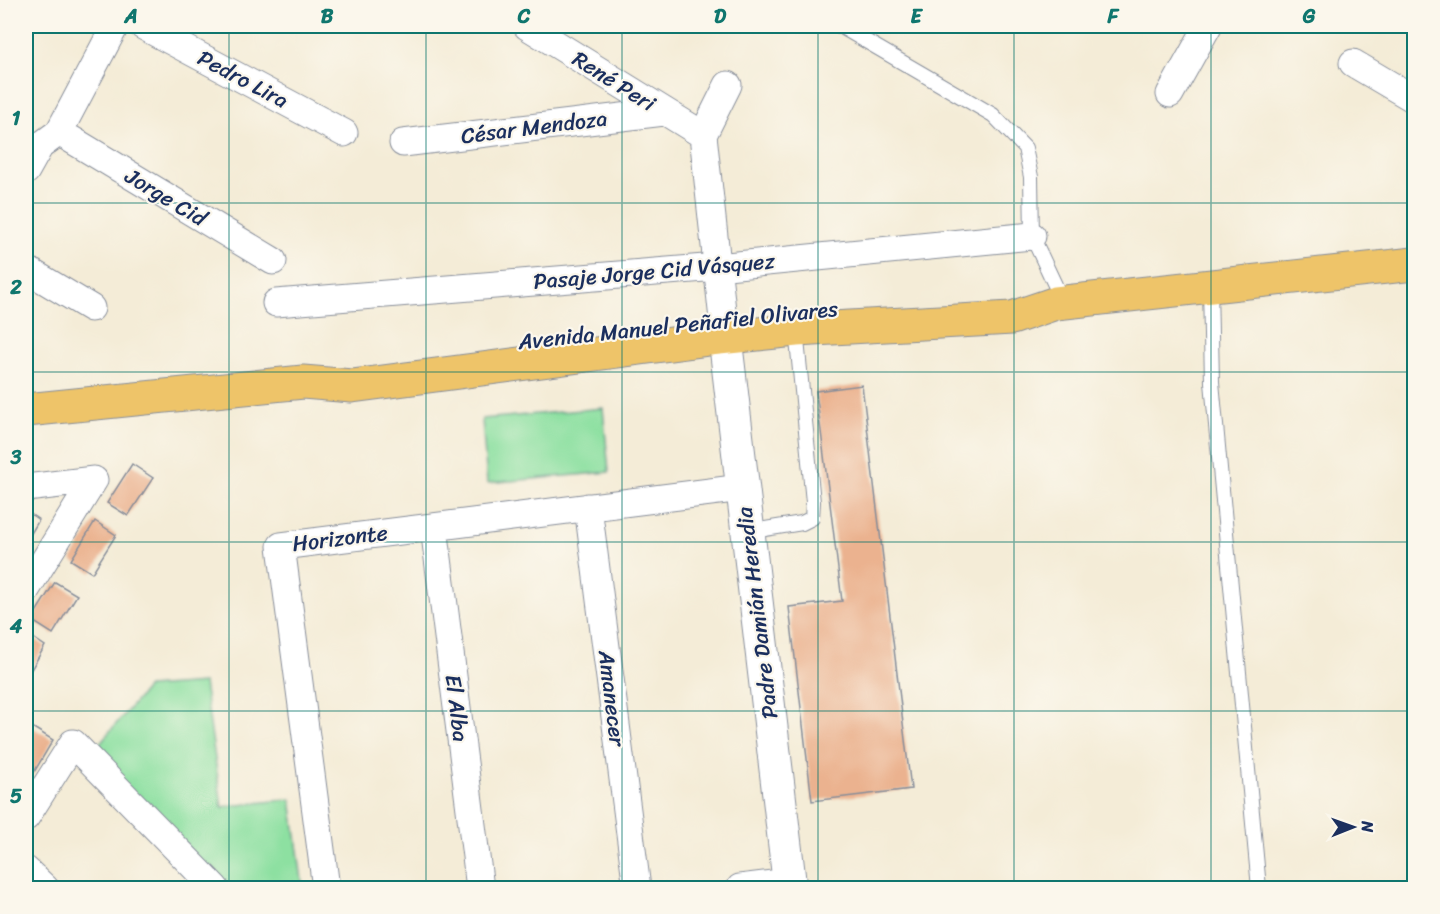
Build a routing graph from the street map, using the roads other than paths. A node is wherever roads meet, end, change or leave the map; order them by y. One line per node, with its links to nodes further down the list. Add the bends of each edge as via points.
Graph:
1 (113, 26): 13 (street)
2 (143, 26): 11 (street, Pedro Lira)
3 (527, 26): 10 (street, René Peri)
4 (840, 26): 16 (lane, via 993,115 1025,148 1031,177)
5 (1208, 26): 8 (street)
6 (1353, 63): 9 (street)
7 (728, 85): 12 (street)
8 (1170, 94)
9 (1414, 99)
10 (664, 112): 12 (street, René Peri); 14 (street, César Mendoza)
11 (344, 133)
12 (703, 135): 19 (street)
13 (41, 138): 15 (street); 17 (street, Jorge Cid)
14 (403, 143)
15 (26, 171)
16 (1032, 236): 19 (street, Pasaje Jorge Cid Vásquez); 23 (lane)
17 (273, 261)
18 (1414, 264): 21 (main road, Avenida Manuel Peñafiel Olivares)
19 (717, 267): 22 (street, Pasaje Jorge Cid Vásquez); 25 (street)
20 (26, 269): 24 (street)
21 (1210, 285): 23 (main road, Avenida Manuel Peñafiel Olivares); 43 (lane, via 1212,382)
22 (276, 303)
23 (1060, 303): 25 (main road, Avenida Manuel Peñafiel Olivares, via 1009,295); 26 (main road, Avenida Manuel Peñafiel Olivares, via 1012,318)
24 (91, 308)
25 (723, 328): 26 (main road, Avenida Manuel Peñafiel Olivares); 27 (main road, Avenida Manuel Peñafiel Olivares, via 352,386 303,382); 29 (street, Padre Damián Heredia)
26 (796, 330): 32 (lane, via 812,518)
27 (26, 410)
28 (26, 488): 33 (street, via 94,480)
29 (742, 488): 30 (street, Horizonte); 32 (street, Padre Damián Heredia)
30 (588, 507): 31 (street, Horizonte); 41 (street, Amanecer)
31 (434, 527): 39 (street, Horizonte, via 281,546); 40 (street, El Alba)
32 (747, 532): 36 (street, Padre Damián Heredia)
33 (26, 590)
34 (26, 817): 38 (street, via 73,743)
35 (26, 870): 37 (street)
36 (790, 885): 42 (street)
37 (45, 888)
38 (215, 888)
39 (326, 888)
40 (480, 888)
41 (637, 888)
42 (740, 888)
43 (1259, 888)

